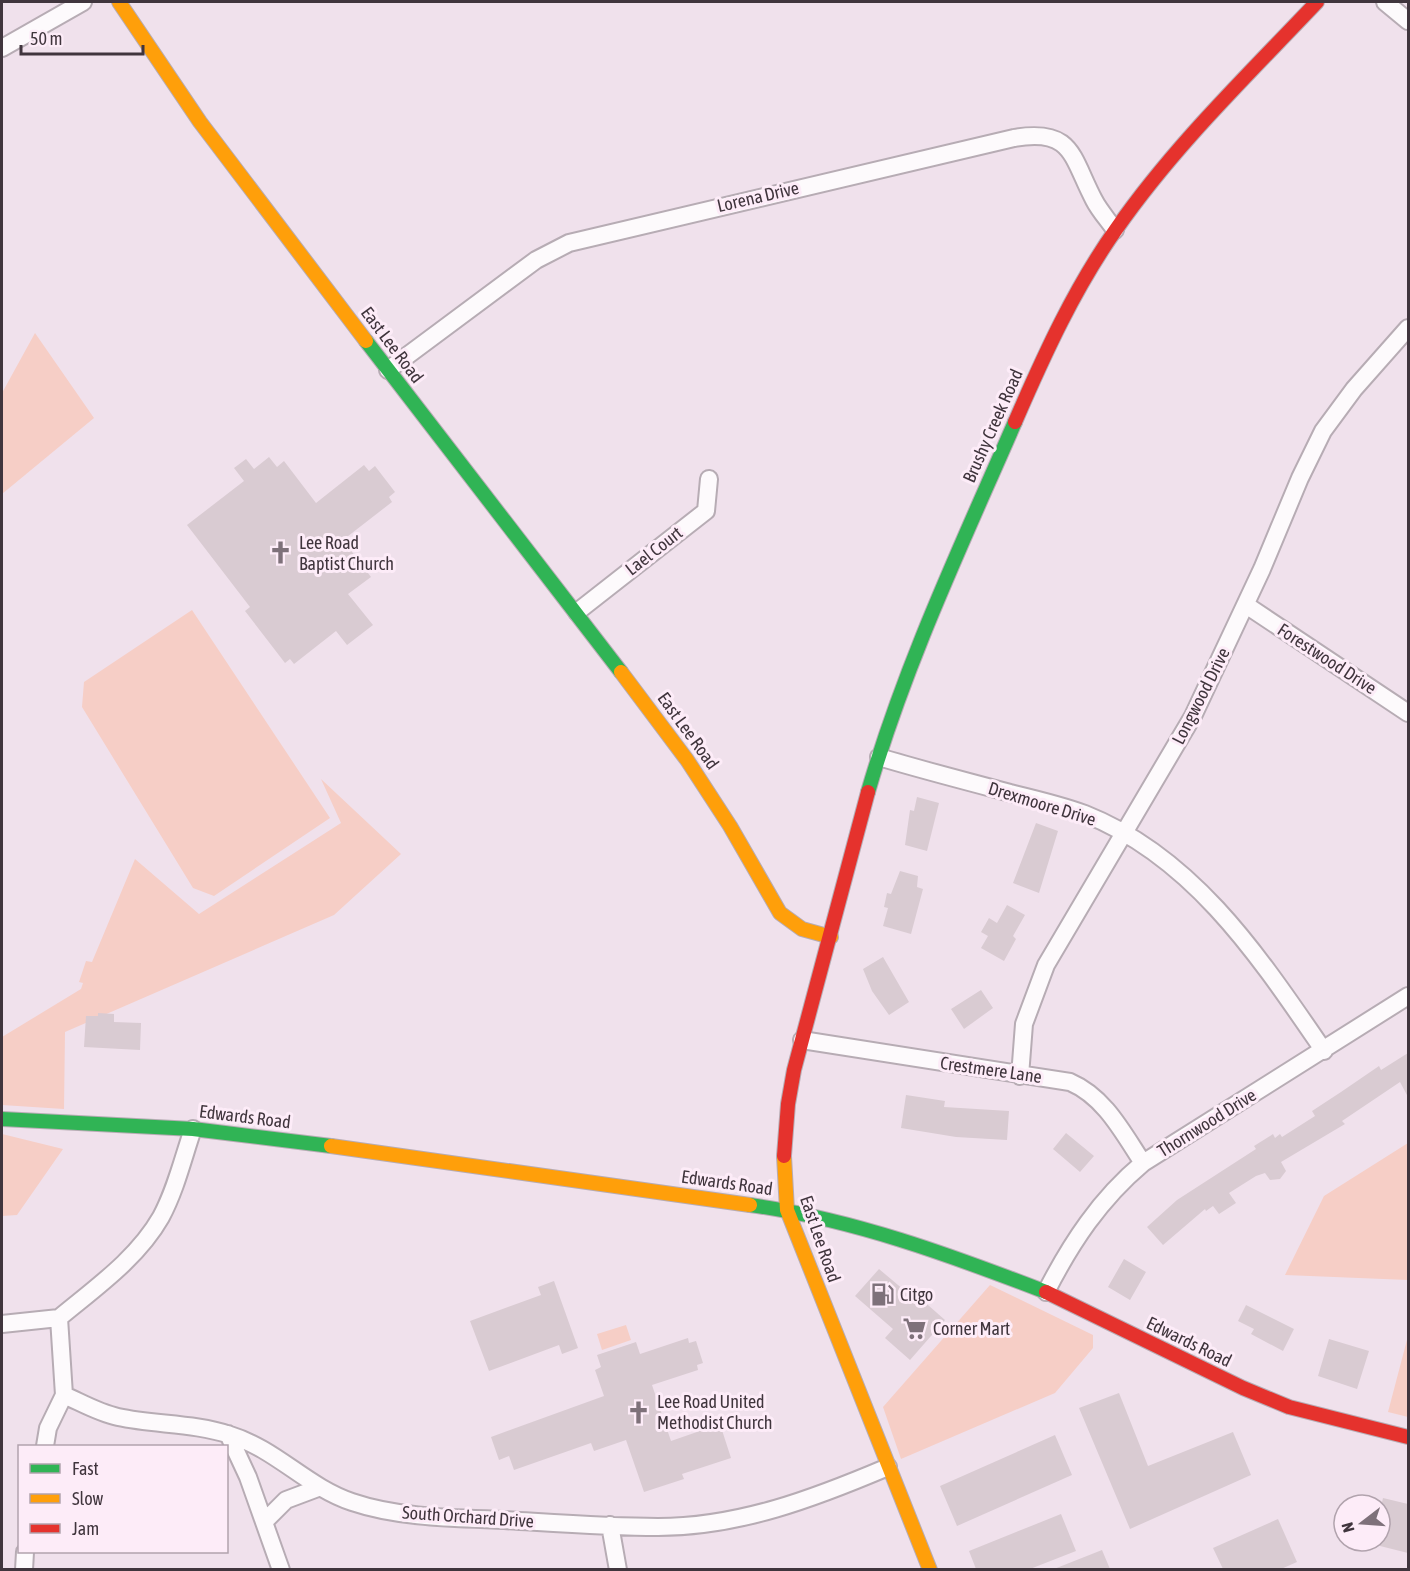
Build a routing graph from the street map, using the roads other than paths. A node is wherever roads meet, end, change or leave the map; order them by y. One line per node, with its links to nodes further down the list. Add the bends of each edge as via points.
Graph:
1 (84, 2): 6 (street)
2 (119, 2): 9 (street, East Lee Road, via 200,122)
3 (1317, 2): 7 (street, Brushy Creek Road, via 1165,164)
4 (1385, 2): 5 (street)
5 (1408, 21)
6 (2, 48)
7 (1115, 230): 9 (street, Lorena Drive, via 1094,201 1076,160 1057,140 1043,134 1014,138 569,243 536,260); 14 (street, Brushy Creek Road, via 1076,291 1041,364 924,626)
8 (1408, 328): 11 (street, Longwood Drive, via 1323,431)
9 (388, 370): 12 (street, East Lee Road)
10 (709, 478): 12 (street, Lael Court, via 706,511)
11 (1246, 605): 13 (street, Forestwood Drive); 15 (street, Longwood Drive, via 1192,716)
12 (577, 612): 16 (street, East Lee Road, via 707,789 780,913 802,929)
13 (1408, 713)
14 (879, 757): 15 (street, Drexmoore Drive, via 1085,814); 16 (street, Brushy Creek Road)
15 (1125, 834): 19 (street, Drexmoore Drive, via 1174,869 1218,909 1261,959); 20 (street, Longwood Drive, via 1038,981 1024,1024)
16 (831, 937): 18 (street, East Lee Road)
17 (1408, 996): 19 (street, Thornwood Drive)
18 (802, 1041): 20 (street, Crestmere Lane); 24 (street, East Lee Road, via 786,1104)
19 (1324, 1051): 23 (street, Thornwood Drive)
20 (1020, 1076): 23 (street, Crestmere Lane, via 1056,1078 1090,1093)
21 (2, 1119): 22 (street, Edwards Road)
22 (193, 1129): 24 (street, Edwards Road); 26 (street, via 171,1196 150,1233 121,1266)
23 (1143, 1163): 25 (street, Thornwood Drive, via 1094,1213)
24 (787, 1210): 25 (street, Edwards Road, via 914,1243); 32 (street, East Lee Road)
25 (1046, 1292): 30 (street, Edwards Road, via 1243,1389 1289,1407)
26 (59, 1318): 27 (street); 28 (street)
27 (2, 1324)
28 (64, 1395): 29 (street, South Orchard Drive, via 118,1417); 31 (street, via 48,1428)
29 (228, 1434): 33 (street, South Orchard Drive, via 274,1455); 34 (street)
30 (1408, 1437)
31 (45, 1445)
32 (888, 1467): 35 (street, South Orchard Drive, via 772,1510 687,1525); 40 (street, East Lee Road)
33 (318, 1488): 34 (street, via 286,1500); 35 (street, South Orchard Drive, via 380,1510 451,1518)
34 (264, 1522): 38 (street)
35 (610, 1525): 39 (street)
36 (25, 1553): 37 (street)
37 (24, 1569)
38 (281, 1569)
39 (618, 1569)
40 (930, 1569)

